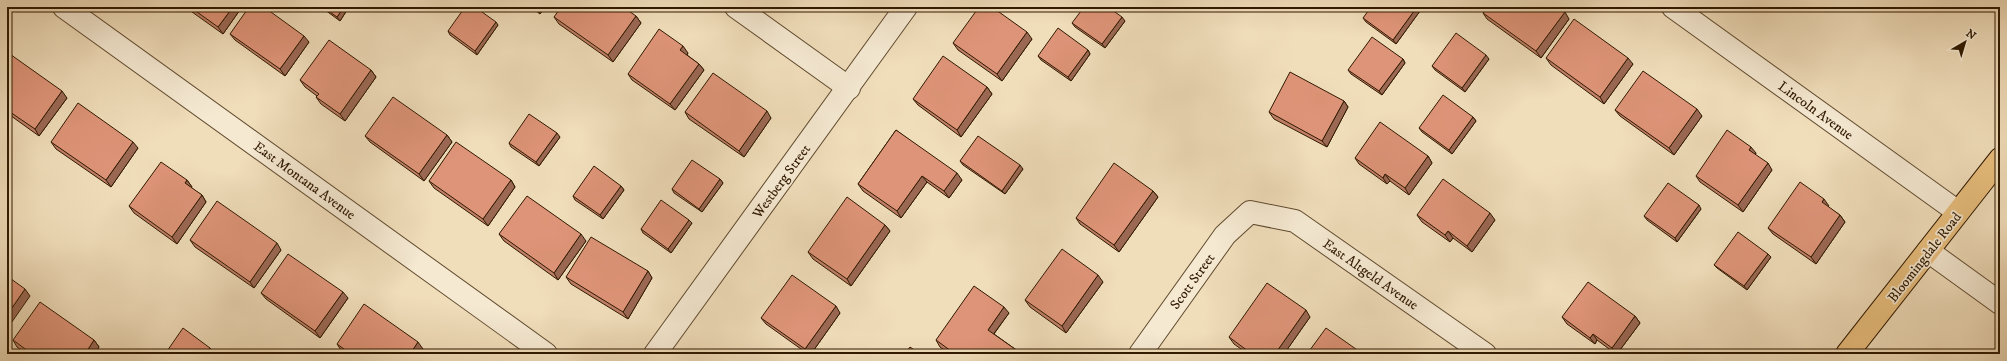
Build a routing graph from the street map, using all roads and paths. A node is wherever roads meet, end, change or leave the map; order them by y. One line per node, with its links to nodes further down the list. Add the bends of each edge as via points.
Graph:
1 (64, 7): 11 (street, East Montana Avenue)
2 (736, 7): 5 (street)
3 (906, 7): 5 (street, Westberg Street)
4 (1673, 7): 8 (street, Lincoln Avenue)
5 (849, 88): 12 (street, Westberg Street)
6 (2000, 159): 8 (main road, Bloomingdale Road)
7 (1250, 212): 13 (street, Scott Street, via 1225,235); 14 (street, East Altgeld Avenue, via 1296,221)
8 (1958, 212): 9 (main road, Bloomingdale Road)
9 (1928, 251): 10 (street); 15 (main road, Bloomingdale Road)
10 (2000, 303)
11 (546, 354)
12 (655, 354)
13 (1140, 354)
14 (1485, 354)
15 (1848, 354)

